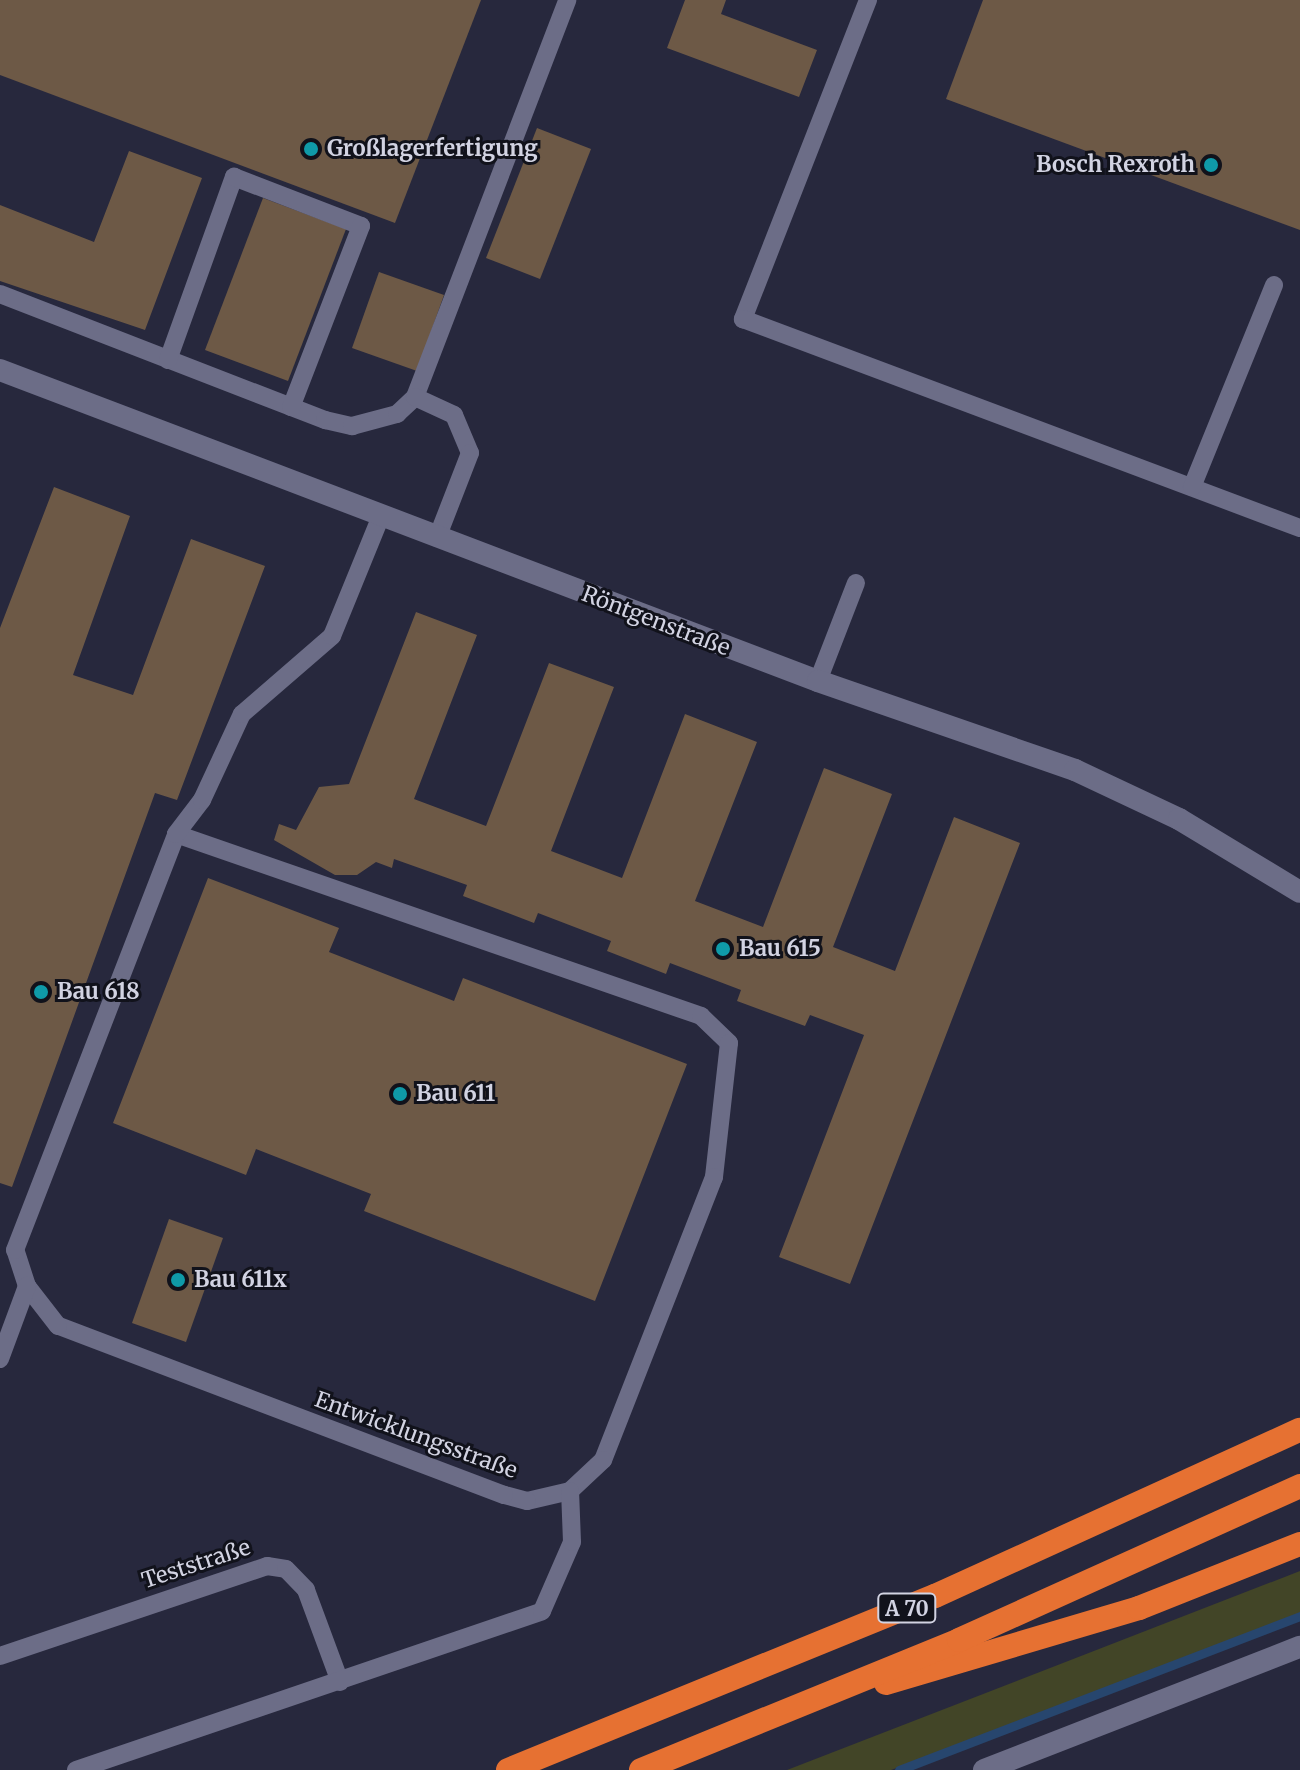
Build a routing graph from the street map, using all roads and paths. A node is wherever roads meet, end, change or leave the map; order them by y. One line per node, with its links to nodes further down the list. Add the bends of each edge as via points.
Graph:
1 (567, 0): 7 (lane)
2 (868, 0): 9 (lane, via 743,319)
3 (1274, 285): 9 (lane)
4 (0, 294): 5 (lane)
5 (168, 360): 8 (lane); 8 (lane, via 234,177 361,226)
6 (0, 370): 10 (street, Röntgenstraße)
7 (415, 397): 8 (lane, via 397,414 352,426); 12 (lane, via 454,415 470,453)
8 (291, 407)
9 (1192, 487): 11 (lane)
10 (381, 516): 12 (street, Röntgenstraße); 15 (lane, Entwicklungsstraße, via 332,636 242,714 198,807)
11 (1300, 528)
12 (437, 538): 14 (street, Röntgenstraße)
13 (856, 583): 14 (lane)
14 (818, 681): 16 (street, Röntgenstraße, via 1075,770 1179,819)
15 (176, 834): 17 (lane, Entwicklungsstraße, via 24,1215 15,1250); 21 (lane, via 701,1016 720,1030 731,1060 714,1124 714,1177 608,1450)
16 (1300, 892)
17 (27, 1286): 18 (lane); 21 (lane, Entwicklungsstraße, via 58,1326 504,1495 527,1501)
18 (0, 1359)
19 (1300, 1430): 28 (highway, A 70, via 935,1596)
20 (1300, 1486): 26 (highway, A 70)
21 (570, 1491): 25 (lane, via 572,1542 542,1611)
22 (1300, 1544): 26 (highway, via 977,1662)
23 (1300, 1647): 30 (street)
24 (0, 1656): 25 (lane, Teststraße, via 267,1566 286,1569 306,1590)
25 (340, 1682): 27 (lane)
26 (817, 1699): 29 (highway, A 70)
27 (76, 1770)
28 (508, 1770)
29 (641, 1770)
30 (984, 1770)

